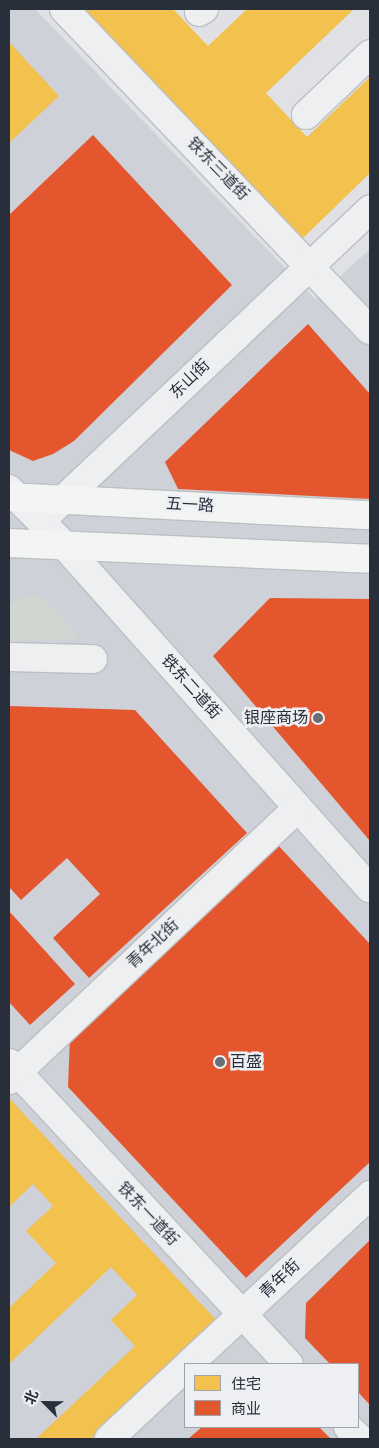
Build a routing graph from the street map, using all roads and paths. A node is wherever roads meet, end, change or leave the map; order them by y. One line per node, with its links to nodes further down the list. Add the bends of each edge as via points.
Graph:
1 (64, 9): 5 (street, 铁东三道街)
2 (370, 54): 3 (street)
3 (306, 115)
4 (369, 212): 5 (street, 东山街)
5 (310, 265): 6 (street, 铁东三道街); 8 (street, 东山街)
6 (370, 330)
7 (11, 494): 8 (main road, 五一路); 10 (street, 铁东二道街)
8 (65, 499): 9 (main road, 五一路); 10 (street, 东山街)
9 (370, 515)
10 (40, 521): 11 (street, 铁东二道街); 12 (street, 东山街)
11 (63, 544): 12 (main road); 13 (main road); 16 (street, 铁东二道街)
12 (10, 545)
13 (370, 559)
14 (9, 657): 15 (street)
15 (93, 659)
16 (298, 808): 17 (street, 铁东二道街); 18 (street, 青年北街)
17 (370, 888)
18 (12, 1071): 20 (street, 铁东一道街)
19 (370, 1194): 20 (street, 青年街)
20 (242, 1315): 21 (street, 青年街); 22 (street, 铁东一道街)
21 (190, 1363)
22 (287, 1363)
23 (184, 1369): 25 (street)
24 (349, 1428): 26 (street)
25 (117, 1436)
26 (360, 1439)

